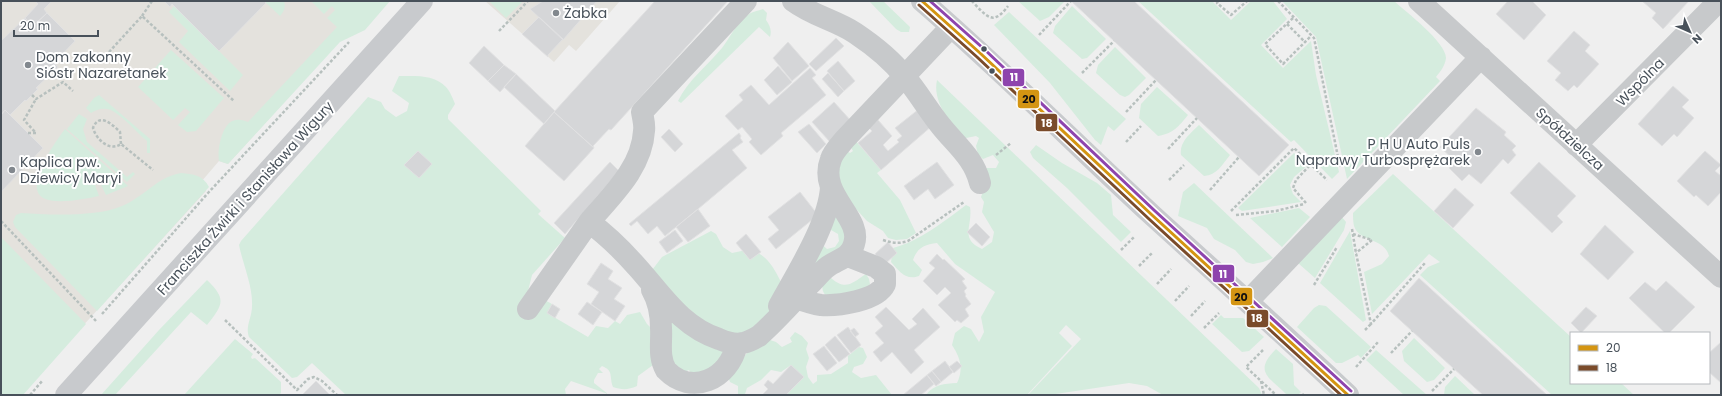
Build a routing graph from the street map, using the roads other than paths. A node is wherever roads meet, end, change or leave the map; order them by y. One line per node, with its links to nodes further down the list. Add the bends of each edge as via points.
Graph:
1 (422, 1): 24 (street, Franciszka Żwirki i Stanisława Wigury)
2 (746, 1): 13 (street, via 642,112 644,130 635,164)
3 (793, 1): 9 (street, via 816,15 853,31 887,58)
4 (922, 1): 7 (street)
5 (1419, 1): 8 (street, Spółdzielcza)
6 (1719, 1): 10 (street, Wspólna)
7 (952, 26): 9 (street); 18 (street, via 1152,215)
8 (1480, 57): 10 (street, Spółdzielcza); 18 (street)
9 (904, 76): 11 (street, via 970,160 977,170); 12 (street, via 845,139 831,158 828,169)
10 (1576, 145): 16 (street, Spółdzielcza)
11 (980, 183)
12 (831, 187): 14 (street, via 855,228 855,243); 20 (street, via 825,216)
13 (589, 222): 15 (street, via 608,237); 19 (street)
14 (848, 256): 17 (street, via 825,269); 17 (street, via 876,267 884,274 885,284 879,293 853,302 820,305)
15 (644, 275): 21 (street, via 677,313 694,328 714,338); 23 (street, via 660,310 662,361 673,381)
16 (1721, 277)
17 (796, 298): 20 (street)
18 (1248, 301): 22 (street)
19 (528, 309)
20 (770, 325): 21 (street, via 759,336)
21 (737, 344): 23 (street, via 733,358 722,377 704,391)
22 (1343, 391)
23 (685, 393)
24 (66, 395)

